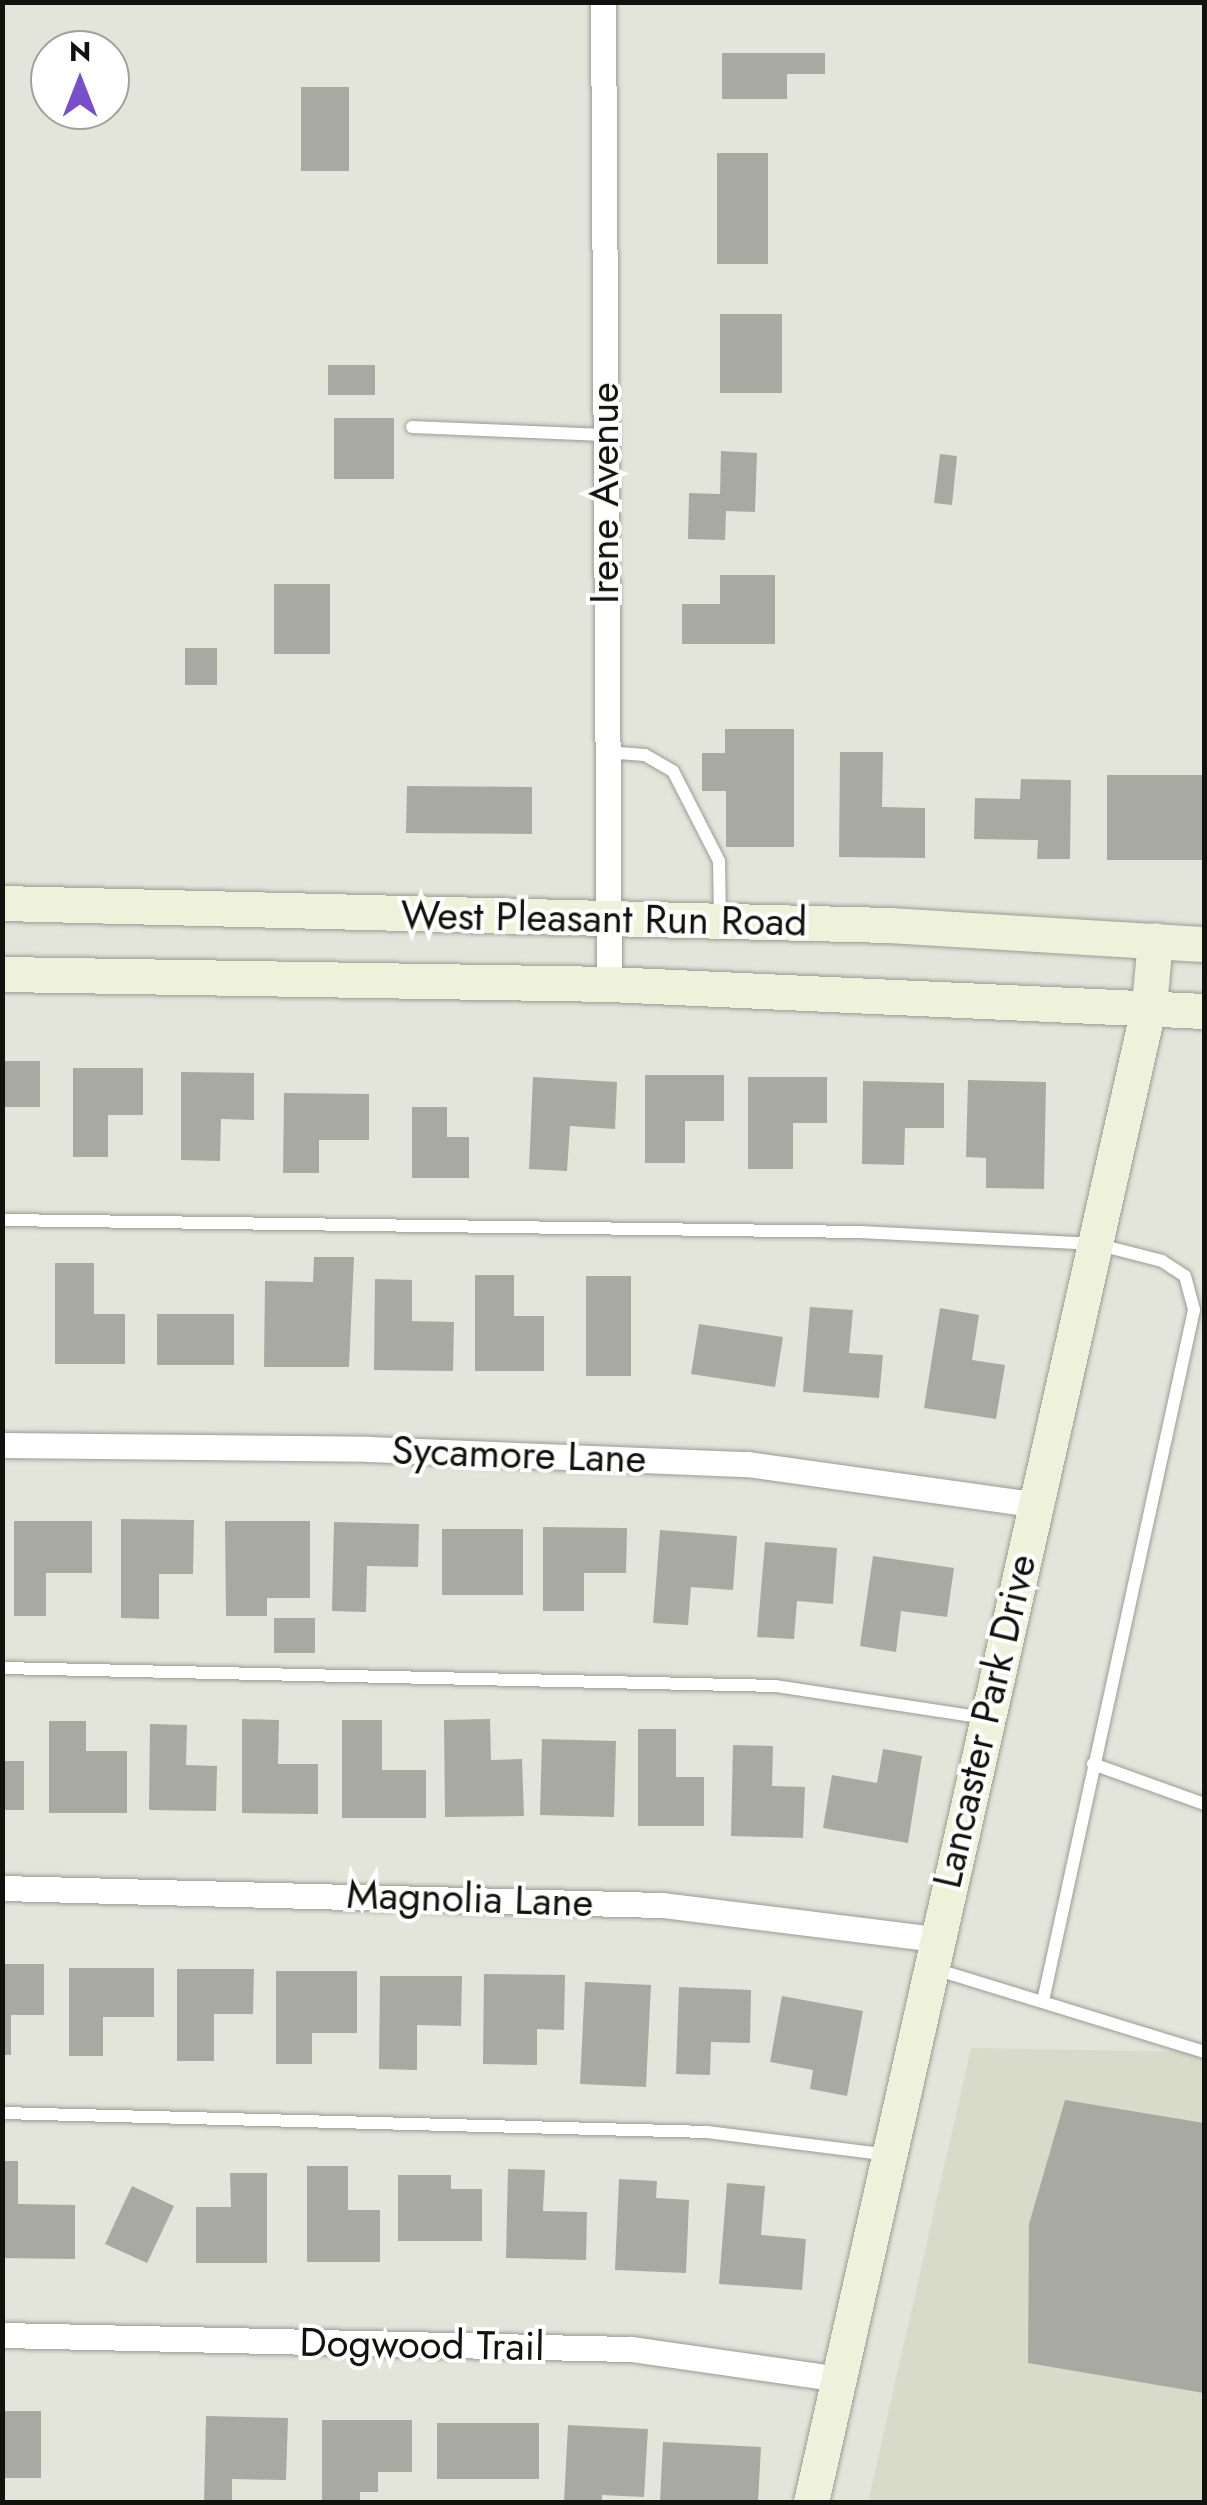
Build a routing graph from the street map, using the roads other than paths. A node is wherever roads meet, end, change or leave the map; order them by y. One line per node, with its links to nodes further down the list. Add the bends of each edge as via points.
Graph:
1 (603, 2): 3 (street, Irene Avenue)
2 (412, 427): 3 (lane)
3 (604, 434): 4 (street, Irene Avenue)
4 (605, 752): 6 (street, Irene Avenue); 7 (lane, via 645,755 673,771 719,861)
5 (2, 903): 6 (main road, West Pleasant Run Road)
6 (607, 918): 7 (main road, West Pleasant Run Road); 11 (street, Irene Avenue)
7 (720, 920): 8 (main road, West Pleasant Run Road)
8 (1155, 940): 9 (main road, West Pleasant Run Road); 12 (main road, Lancaster Park Drive)
9 (1204, 944)
10 (2, 974): 11 (main road, West Pleasant Run Road)
11 (609, 984): 12 (main road, West Pleasant Run Road)
12 (1148, 1005): 13 (main road, West Pleasant Run Road); 15 (main road, Lancaster Park Drive)
13 (1204, 1011)
14 (2, 1220): 15 (lane, via 860,1232)
15 (1096, 1244): 17 (main road, Lancaster Park Drive); 20 (lane, via 1162,1261 1185,1276 1194,1310)
16 (2, 1445): 17 (street, Sycamore Lane, via 369,1448 728,1463)
17 (1033, 1504): 19 (main road, Lancaster Park Drive)
18 (2, 1668): 19 (lane, via 776,1686)
19 (985, 1718): 23 (main road, Lancaster Park Drive)
20 (1093, 1764): 21 (lane); 24 (lane)
21 (1204, 1804)
22 (2, 1888): 23 (street, Magnolia Lane, via 662,1905)
23 (932, 1953): 24 (lane); 27 (main road, Lancaster Park Drive)
24 (1043, 2002): 25 (lane)
25 (1204, 2052)
26 (2, 2113): 27 (lane, via 707,2132)
27 (892, 2155): 29 (main road, Lancaster Park Drive)
28 (2, 2335): 29 (street, Dogwood Trail, via 630,2349)
29 (839, 2379): 30 (main road, Lancaster Park Drive)
30 (811, 2502)

